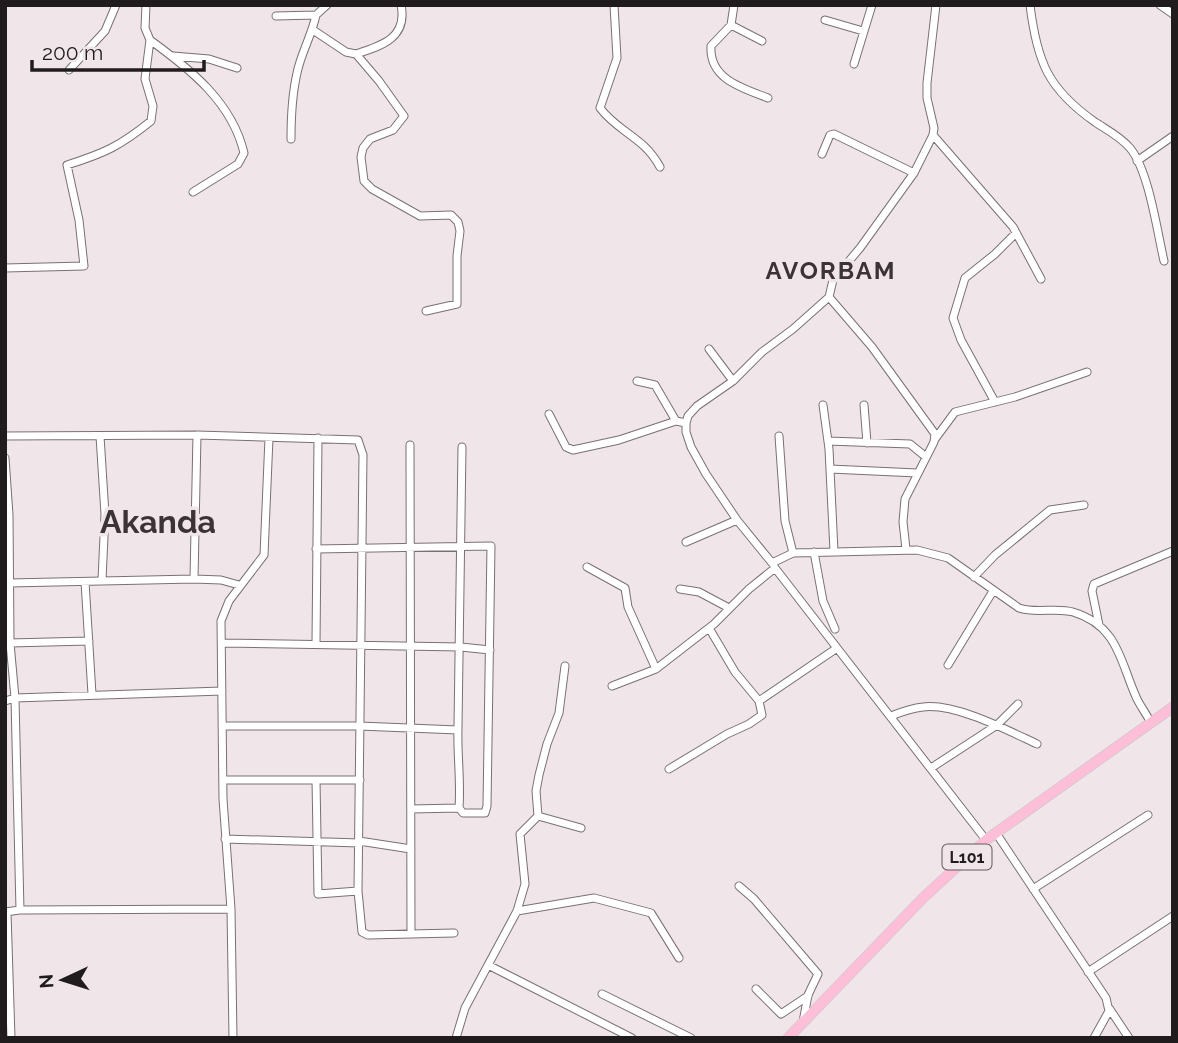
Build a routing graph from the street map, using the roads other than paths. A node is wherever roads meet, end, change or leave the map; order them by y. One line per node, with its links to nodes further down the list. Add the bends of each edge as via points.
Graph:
1 (116, 5): 24 (street, via 105,31)
2 (146, 5): 18 (street, via 145,29)
3 (327, 5): 12 (street)
4 (401, 5): 20 (street, via 402,22 390,41)
5 (614, 5): 31 (street, via 617,58 600,108 651,150)
6 (734, 5): 15 (street)
7 (872, 5): 17 (street)
8 (936, 5): 26 (street, via 927,83)
9 (1030, 5): 30 (street, via 1042,63 1055,88 1124,141)
10 (1160, 5): 11 (street)
11 (1172, 11)
12 (316, 15): 13 (street); 16 (street)
13 (276, 16)
14 (825, 20): 17 (street)
15 (732, 25): 19 (street); 25 (street, via 711,46 712,63 737,86)
16 (313, 30): 20 (street); 28 (street, via 297,71)
17 (863, 31): 22 (street)
18 (150, 40): 21 (street); 36 (street, via 145,79 153,106 151,121 107,152 67,165 84,266)
19 (762, 41)
20 (356, 54): 39 (street, via 404,116 393,130 370,139 363,148 364,181 420,216 451,215 458,222 457,304)
21 (172, 56): 23 (street, via 209,59); 33 (street, via 226,110 244,153 238,163)
22 (854, 65)
23 (237, 68)
24 (69, 70)
25 (768, 98)
26 (933, 135): 32 (street); 34 (street)
27 (1173, 136): 30 (street)
28 (290, 139)
29 (822, 154): 32 (street, via 834,134)
30 (1138, 160): 35 (street)
31 (660, 167)
32 (914, 173): 38 (street, via 833,280)
33 (193, 192)
34 (1016, 233): 37 (street); 44 (street, via 965,278 953,318)
35 (1164, 261)
36 (5, 268)
37 (1041, 279)
38 (829, 297): 42 (street); 56 (street, via 872,347)
39 (426, 311)
40 (709, 349): 42 (street)
41 (1087, 372): 44 (street)
42 (733, 380): 49 (street, via 697,406)
43 (637, 381): 48 (street, via 655,385)
44 (995, 402): 56 (street, via 955,412)
45 (823, 405): 57 (street)
46 (864, 405): 58 (street)
47 (549, 414): 48 (street, via 566,447 573,450)
48 (676, 421): 49 (street)
49 (686, 423): 66 (street, via 697,459)
50 (197, 435): 52 (street); 54 (street); 80 (street)
51 (5, 436): 52 (street)
52 (100, 436): 81 (street, via 105,514)
53 (779, 436): 76 (street, via 784,508)
54 (269, 438): 55 (street); 84 (street, via 264,555)
55 (318, 438): 68 (street, via 358,440 363,455); 71 (street)
56 (935, 439): 61 (street)
57 (828, 441): 58 (street); 63 (street)
58 (867, 443): 61 (street, via 910,444)
59 (410, 445): 69 (street)
60 (462, 447): 70 (street)
61 (926, 457): 64 (street)
62 (5, 458): 83 (street)
63 (830, 470): 64 (street); 73 (street)
64 (917, 473): 72 (street, via 903,509)
65 (1084, 505): 79 (street, via 1049,510)
66 (737, 520): 67 (street); 77 (street)
67 (686, 542)
68 (361, 548): 69 (street); 71 (street); 95 (street)
69 (410, 548): 70 (street); 96 (street)
70 (461, 548): 97 (street); 99 (street, via 491,546)
71 (316, 549): 94 (street)
72 (906, 549): 73 (street); 79 (street, via 948,558)
73 (834, 551): 75 (street)
74 (1173, 551): 88 (street, via 1094,584)
75 (814, 552): 76 (street); 90 (street, via 823,601)
76 (793, 553): 77 (street)
77 (774, 566): 87 (street); 98 (street)
78 (587, 567): 102 (street, via 625,588 628,607)
79 (974, 577): 86 (street)
80 (194, 579): 81 (street); 84 (street)
81 (102, 580): 82 (street)
82 (85, 582): 83 (street); 91 (street)
83 (9, 583): 92 (street)
84 (239, 585): 93 (street, via 221,621)
85 (680, 589): 87 (street, via 699,592)
86 (993, 591): 88 (street, via 1019,608 1067,610); 100 (street)
87 (729, 608): 89 (street)
88 (1099, 625): 112 (street, via 1113,639)
89 (709, 628): 102 (street); 108 (street)
90 (835, 629)
91 (89, 641): 92 (street); 105 (street)
92 (10, 643): 106 (street)
93 (222, 643): 94 (street); 104 (street)
94 (316, 644): 95 (street)
95 (361, 645): 96 (street); 115 (street)
96 (411, 646): 97 (street); 116 (street)
97 (461, 647): 99 (street); 117 (street)
98 (837, 648): 108 (street); 111 (street)
99 (490, 650): 124 (street, via 487,806 480,814 463,813)
100 (948, 665)
101 (565, 666): 127 (street, via 559,713 536,790)
102 (656, 669): 103 (street)
103 (612, 686)
104 (222, 691): 105 (street); 114 (street)
105 (92, 694): 106 (street)
106 (15, 698): 107 (street); 139 (street)
107 (5, 701)
108 (759, 701): 120 (street, via 760,718)
109 (1018, 704): 113 (street)
110 (1173, 708): 112 (main road, L101)
111 (891, 716): 113 (street, via 925,706); 119 (street)
112 (1151, 723): 129 (main road, L101)
113 (997, 725): 118 (street); 119 (street)
114 (222, 726): 115 (street); 121 (street)
115 (359, 726): 116 (street); 123 (street)
116 (411, 729): 117 (street); 125 (street)
117 (458, 730): 124 (street)
118 (1037, 744)
119 (932, 768): 131 (street)
120 (668, 769)
121 (224, 780): 122 (street); 130 (street)
122 (316, 780): 123 (street); 132 (street)
123 (360, 780): 133 (street)
124 (459, 808): 125 (street)
125 (411, 809): 134 (street)
126 (1148, 815): 136 (street)
127 (538, 816): 128 (street); 140 (street, via 520,834 525,884)
128 (581, 828)
129 (996, 833): 131 (main road, L101); 136 (street)
130 (225, 839): 132 (street); 138 (street)
131 (986, 840): 152 (main road, L101)
132 (317, 842): 133 (street); 137 (street, via 318,894)
133 (359, 842): 134 (street); 137 (street)
134 (411, 849): 144 (street)
135 (738, 886): 150 (street, via 818,974)
136 (1033, 889): 147 (street)
137 (358, 891): 144 (street, via 365,935)
138 (231, 909): 139 (street); 154 (street)
139 (20, 911): 141 (street)
140 (517, 911): 145 (street, via 594,898 651,913); 146 (street)
141 (6, 912): 153 (street)
142 (1173, 916): 147 (street)
143 (454, 933): 144 (street)
144 (411, 934)
145 (680, 958)
146 (488, 965): 155 (street, via 465,1008); 156 (street)
147 (1088, 972): 151 (street)
148 (756, 989): 150 (street, via 783,1014)
149 (602, 994): 157 (street)
150 (808, 995): 152 (street)
151 (1109, 1007): 159 (street); 160 (street)
152 (802, 1022): 158 (main road, L101)
153 (11, 1038)
154 (233, 1038)
155 (456, 1038)
156 (632, 1038)
157 (691, 1038)
158 (788, 1038)
159 (1094, 1038)
160 (1129, 1038)

